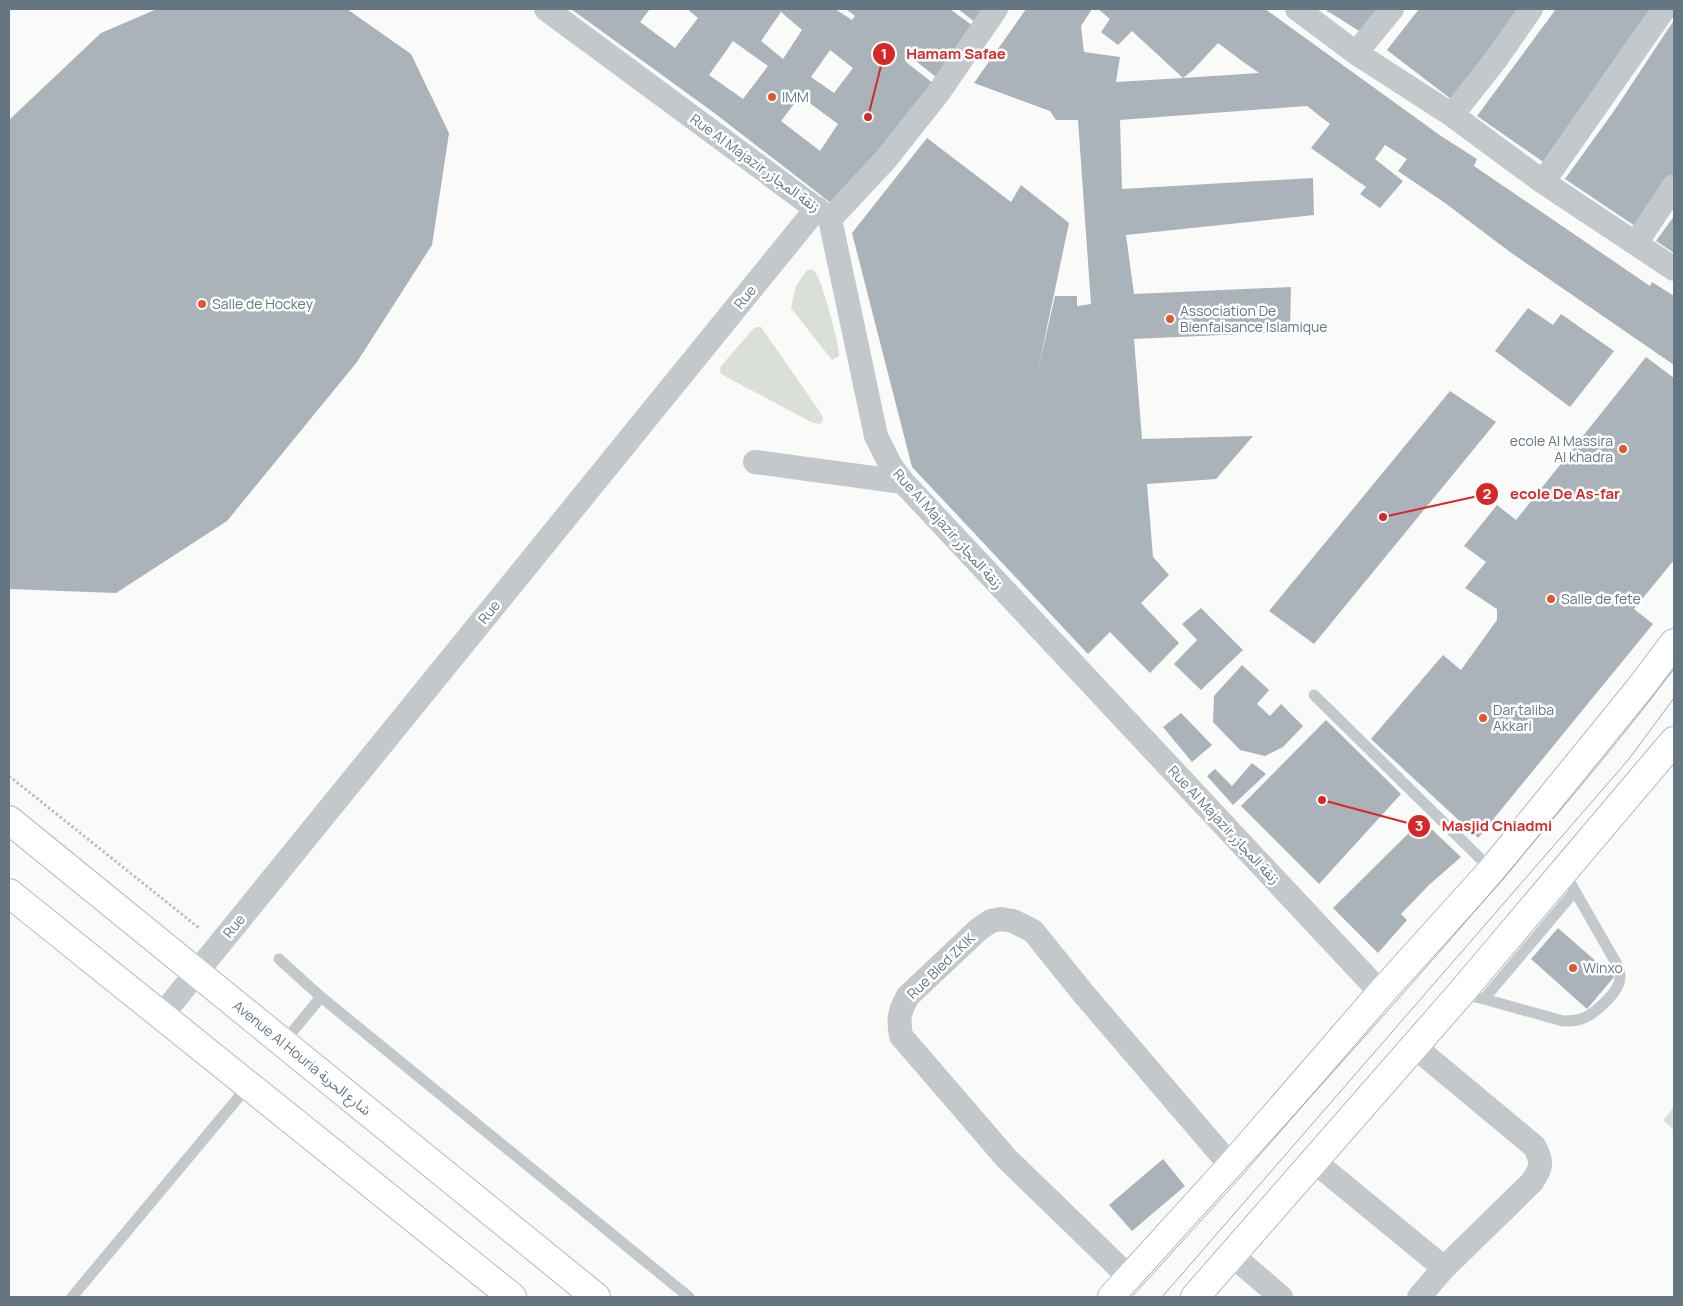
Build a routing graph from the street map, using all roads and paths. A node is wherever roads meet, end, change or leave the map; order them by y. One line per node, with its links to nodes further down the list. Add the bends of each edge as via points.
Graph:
1 (546, 9): 11 (street, Rue Al Majazir زنقة المجازر)
2 (996, 9): 11 (street, Rue, via 939,92 886,159)
3 (1297, 9): 7 (street)
4 (1392, 9): 7 (street)
5 (1531, 9): 8 (street)
6 (1664, 9): 9 (street)
7 (1356, 53): 8 (street)
8 (1452, 116): 9 (street)
9 (1543, 182): 12 (street)
10 (1674, 186): 12 (street)
11 (824, 213): 15 (street, Rue Al Majazir زنقة المجازر, via 876,436); 24 (street, Rue)
12 (1636, 243): 13 (street)
13 (1674, 269)
14 (755, 462): 15 (street)
15 (903, 482): 27 (street, Rue Al Majazir زنقة المجازر)
16 (1674, 643): 21 (main road)
17 (1314, 695): 21 (lane)
18 (1674, 740): 22 (main road)
19 (9, 776): 24 (path)
20 (9, 820): 26 (main road, Avenue Al Houria شارع الحرية)
21 (1492, 870): 27 (main road)
22 (1570, 882): 28 (main road); 28 (lane, via 1619,968 1621,976 1615,991 1595,1012 1574,1021 1562,1021)
23 (9, 892): 30 (main road)
24 (220, 944): 26 (street, Rue)
25 (279, 959): 29 (lane)
26 (196, 972): 30 (street, Rue); 31 (main road, Avenue Al Houria شارع الحرية)
27 (1381, 993): 35 (main road)
28 (1472, 996): 32 (main road)
29 (321, 997): 31 (lane); 42 (lane)
30 (162, 1015): 33 (main road)
31 (283, 1043): 41 (main road, Avenue Al Houria شارع الحرية)
32 (1415, 1047): 34 (main road); 37 (street, via 1534,1146 1541,1164 1532,1182)
33 (248, 1086): 39 (lane); 40 (main road)
34 (1315, 1162): 36 (main road); 37 (street)
35 (1231, 1166): 38 (main road); 38 (street, Rue Bled ZKIK, via 1033,931 1013,921 991,921 908,996 899,1019 902,1036)
36 (1232, 1255): 43 (main road); 44 (street)
37 (1444, 1268): 45 (street)
38 (1121, 1288)
39 (72, 1297)
40 (512, 1297)
41 (596, 1297)
42 (689, 1297)
43 (1195, 1297)
44 (1280, 1297)
45 (1420, 1297)

